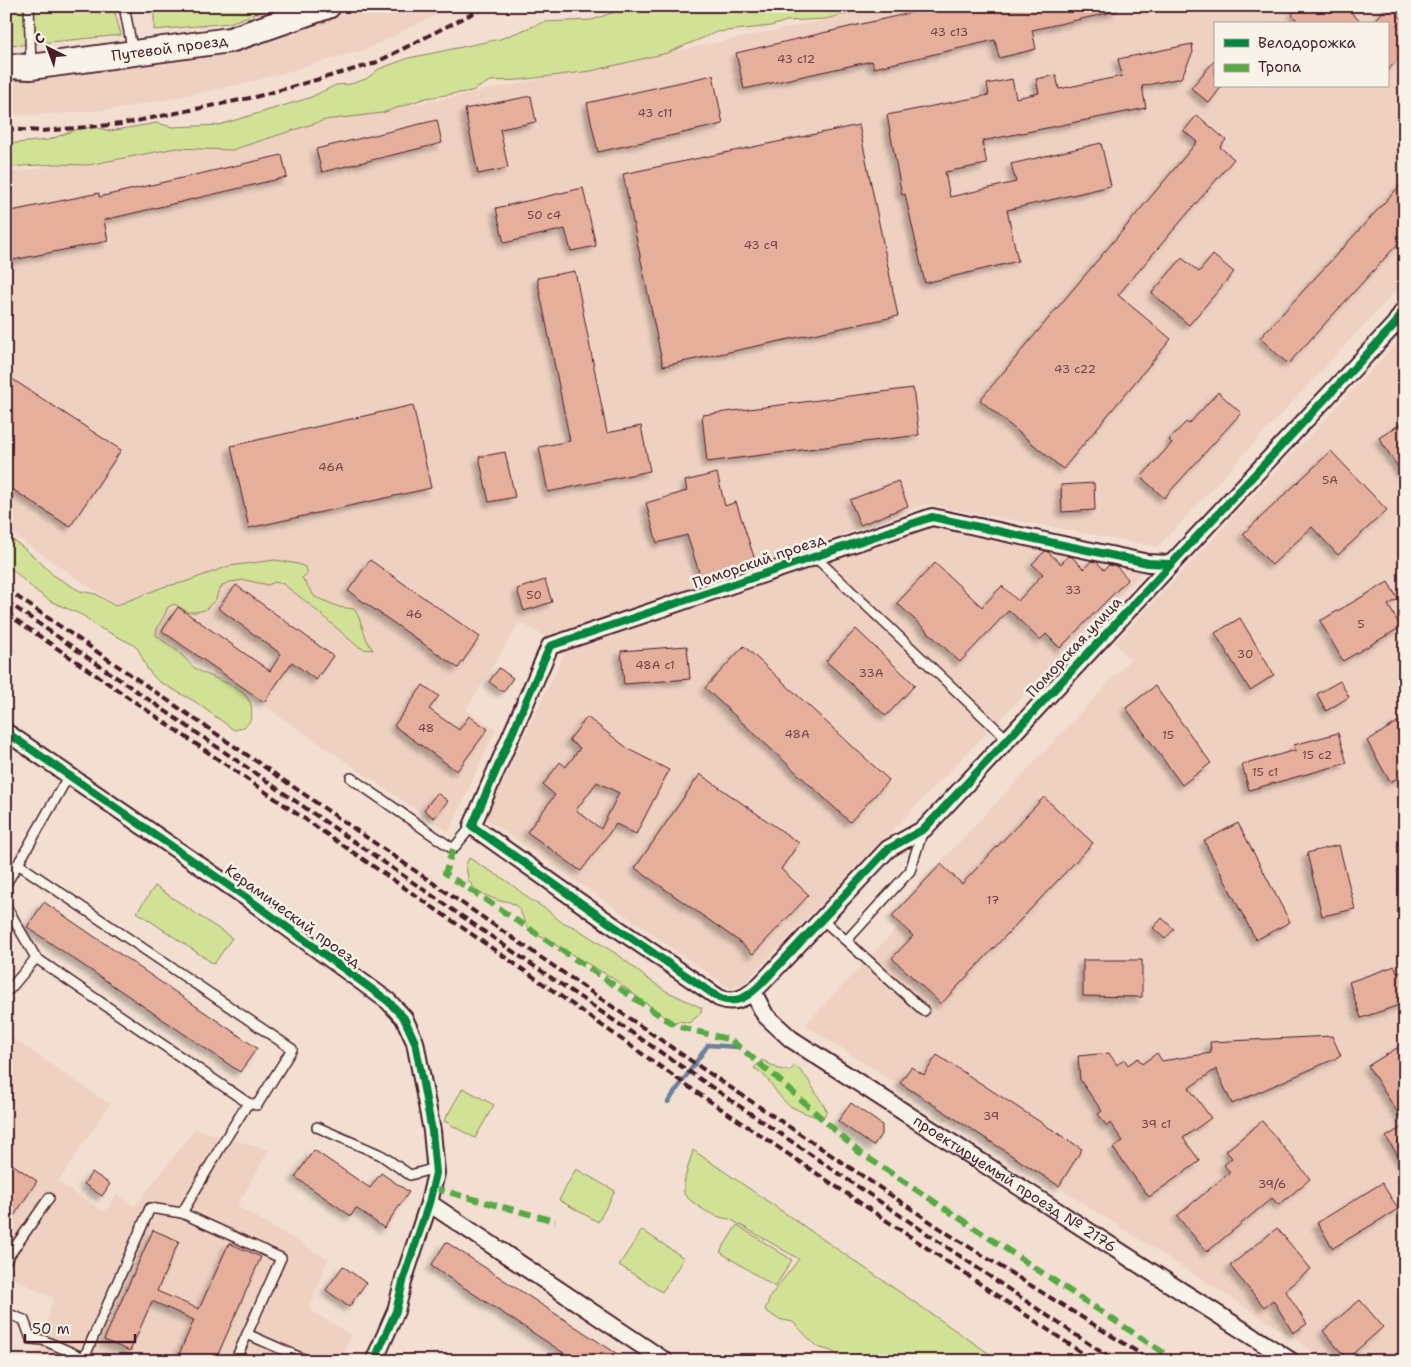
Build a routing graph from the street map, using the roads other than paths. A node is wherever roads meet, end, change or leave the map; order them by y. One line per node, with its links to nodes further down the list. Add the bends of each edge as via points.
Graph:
1 (29, 6): 6 (lane)
2 (124, 6): 4 (lane)
3 (328, 6): 4 (street, Путевой проезд, via 230,40)
4 (133, 53): 6 (street, Путевой проезд)
5 (6, 66): 6 (street, Путевой проезд)
6 (31, 67)
7 (1405, 308): 9 (street, Поморская улица, via 1395,324)
8 (814, 556): 9 (street, Поморский проезд, via 932,517 1148,563); 11 (lane); 14 (street, Поморский проезд, via 550,646)
9 (1170, 564): 11 (street, Поморская улица)
10 (6, 732): 12 (street, Керамический проезд)
11 (1007, 739): 15 (street, Поморская улица)
12 (69, 775): 16 (lane); 27 (street, Керамический проезд, via 247,898 388,1001 404,1018 415,1042)
13 (351, 778): 14 (lane, via 453,849)
14 (472, 826): 23 (street, via 719,998 740,1000)
15 (924, 829): 19 (street, Поморская улица, via 888,849); 20 (lane, via 910,871)
16 (18, 864): 17 (lane); 25 (lane, via 292,1049 257,1105)
17 (6, 884)
18 (6, 906): 21 (lane)
19 (822, 919): 20 (lane); 23 (street, Поморская улица)
20 (846, 940): 24 (lane)
21 (36, 958): 22 (lane, via 10,989); 25 (lane)
22 (6, 986)
23 (753, 992): 39 (street, проектируемый проезд № 2176, via 766,1015 791,1039)
24 (924, 1011)
25 (248, 1104): 30 (lane)
26 (317, 1127): 27 (lane, via 381,1155 410,1175)
27 (436, 1168): 29 (street, Керамический проезд)
28 (49, 1198): 31 (lane)
29 (429, 1203): 37 (street, Керамический проезд, via 396,1311); 38 (street)
30 (182, 1213): 33 (lane, via 281,1258); 34 (lane, via 150,1208)
31 (6, 1260)
32 (6, 1313): 34 (lane, via 24,1320 31,1339 42,1340)
33 (247, 1334): 35 (lane); 36 (lane)
34 (87, 1359)
35 (235, 1361)
36 (308, 1361)
37 (374, 1361)
38 (665, 1361)
39 (1291, 1361)

